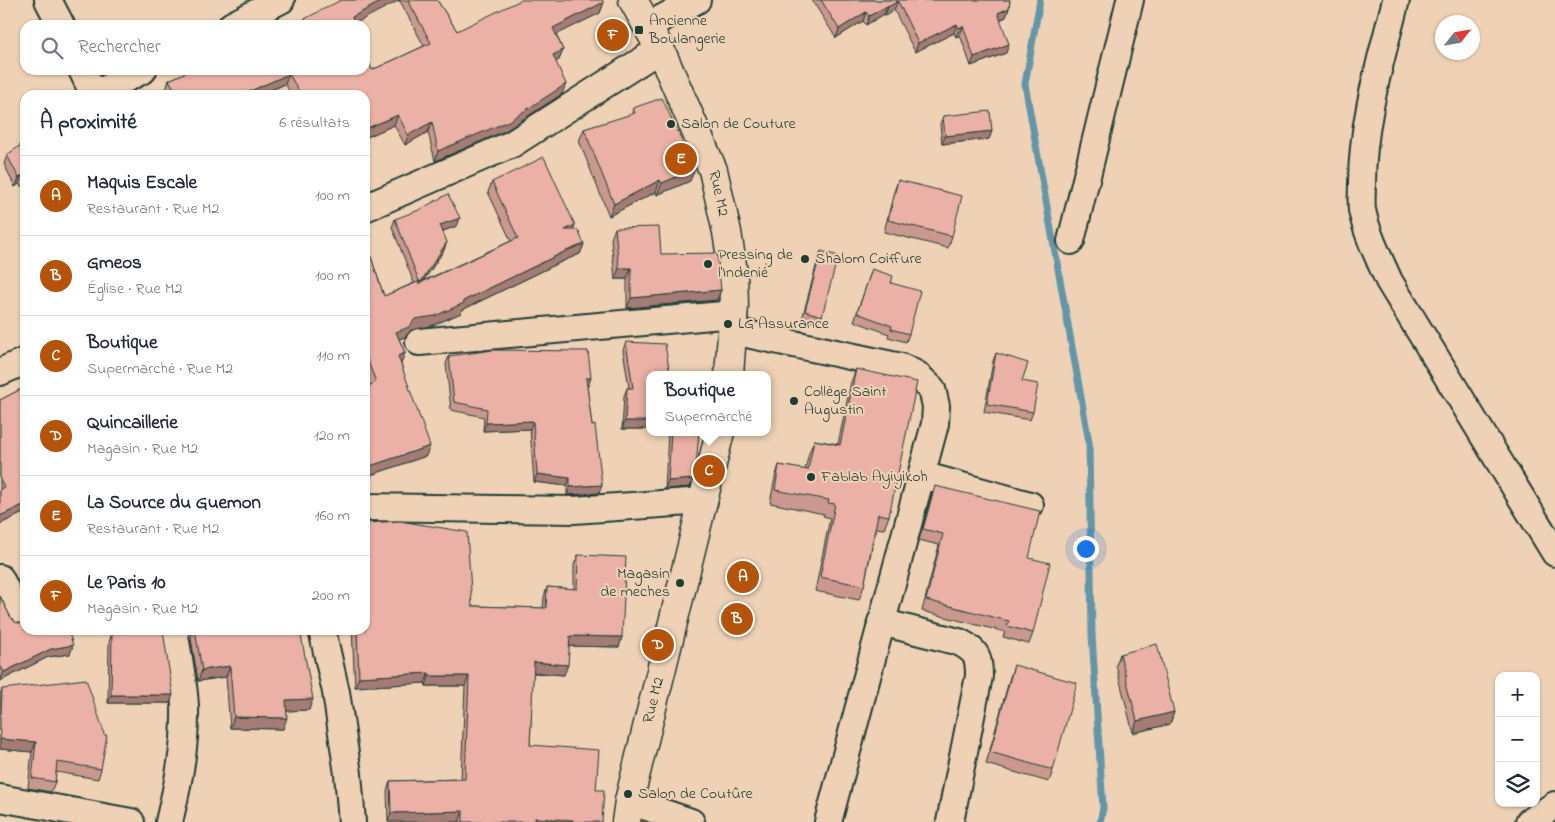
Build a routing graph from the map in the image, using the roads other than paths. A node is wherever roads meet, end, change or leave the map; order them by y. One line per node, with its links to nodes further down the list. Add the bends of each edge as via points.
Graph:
1 (48, 0): 7 (street)
2 (281, 0): 8 (street)
3 (632, 0): 9 (street, Rue M2)
4 (697, 0): 9 (street)
5 (1130, 0): 15 (street)
6 (1396, 0): 26 (street, via 1366,134 1362,209 1372,243 1390,280)
7 (58, 20)
8 (242, 20)
9 (654, 38): 14 (street, via 512,144); 16 (street, Rue M2, via 713,170 733,272)
10 (84, 75): 12 (street)
11 (133, 75): 13 (street)
12 (92, 90)
13 (104, 90)
14 (370, 206)
15 (1072, 240)
16 (733, 322): 17 (street); 19 (street, Rue M2); 22 (street, via 901,367 916,374 932,389 936,406 935,424)
17 (419, 342)
18 (20, 363): 20 (street)
19 (729, 371)
20 (0, 372)
21 (719, 436): 23 (street, Rue M2)
22 (922, 475): 24 (street); 29 (street)
23 (704, 502): 25 (street, via 574,510); 34 (street, Rue M2)
24 (1030, 506)
25 (370, 507)
26 (1555, 554)
27 (0, 578): 28 (street)
28 (20, 618)
29 (881, 622): 39 (street); 40 (street, via 959,642 971,648 979,659 979,676)
30 (175, 635): 36 (street, via 185,705 184,740)
31 (323, 635): 37 (street, via 336,692)
32 (0, 798): 35 (street)
33 (1555, 805): 41 (street)
34 (628, 811): 38 (street)
35 (131, 822)
36 (169, 822)
37 (352, 822)
38 (692, 822)
39 (828, 822)
40 (950, 822)
41 (1529, 822)

